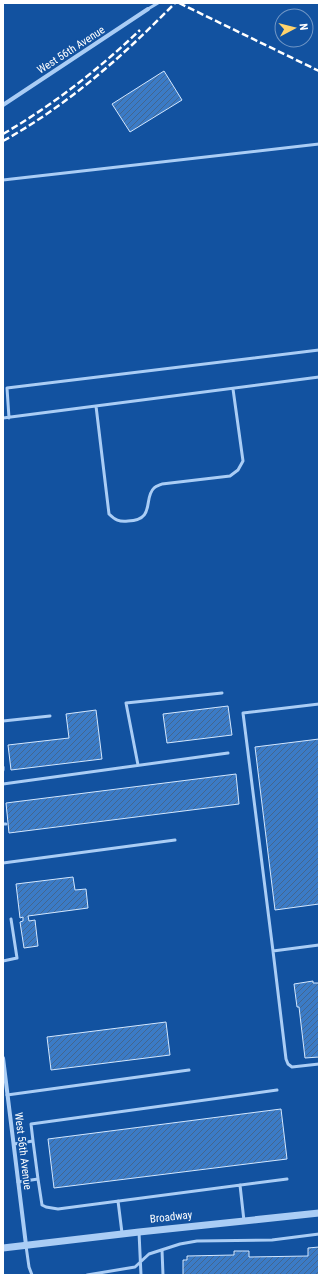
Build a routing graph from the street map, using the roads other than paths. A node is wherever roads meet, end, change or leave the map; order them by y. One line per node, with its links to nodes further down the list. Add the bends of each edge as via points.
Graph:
1 (158, 3): 2 (lane)
2 (148, 9): 3 (street, West 56th Avenue)
3 (3, 105)
4 (319, 144): 5 (lane)
5 (3, 180)
6 (319, 350): 11 (lane, via 8,388)
7 (319, 377): 8 (lane)
8 (233, 388): 9 (lane); 9 (lane, via 243,461 238,470 230,476 162,484 154,488 149,496 148,509 143,516 133,521 114,520 109,514)
9 (96, 406): 11 (lane)
10 (3, 418): 11 (lane)
11 (9, 418)
12 (222, 693): 17 (lane, via 126,704)
13 (319, 704): 25 (lane, via 243,712)
14 (50, 716): 15 (lane)
15 (3, 721)
16 (228, 753): 17 (lane)
17 (138, 765): 20 (lane)
18 (3, 767): 19 (lane)
19 (3, 770)
20 (3, 784)
21 (175, 840): 22 (lane)
22 (3, 863)
23 (12, 919): 26 (lane, via 18,958)
24 (319, 945): 25 (lane)
25 (273, 951): 28 (lane, via 288,1064 292,1067)
26 (3, 961)
27 (3, 1058): 30 (street, West 56th Avenue)
28 (319, 1064)
29 (189, 1070): 32 (lane)
30 (4, 1082): 32 (street, West 56th Avenue)
31 (277, 1090): 33 (lane, via 31,1124)
32 (7, 1095): 34 (street, West 56th Avenue)
33 (33, 1141): 34 (lane); 36 (lane)
34 (14, 1144): 37 (street, West 56th Avenue)
35 (287, 1179): 38 (lane)
36 (38, 1180): 37 (lane); 39 (lane, via 42,1205 46,1207 58,1209)
37 (18, 1182): 45 (street, West 56th Avenue)
38 (240, 1185): 39 (lane); 41 (lane)
39 (118, 1201): 43 (lane)
40 (319, 1213): 41 (street, Broadway)
41 (244, 1220): 42 (street, Broadway)
42 (139, 1232): 43 (street, Broadway); 48 (lane)
43 (122, 1234): 45 (street, Broadway)
44 (319, 1234): 47 (lane, via 272,1240 197,1241)
45 (26, 1246): 46 (street, Broadway); 49 (lane)
46 (3, 1248)
47 (162, 1250): 48 (lane, via 149,1254); 52 (lane)
48 (140, 1262): 50 (lane, via 135,1267); 51 (lane)
49 (32, 1275)
50 (87, 1275)
51 (141, 1275)
52 (163, 1275)

